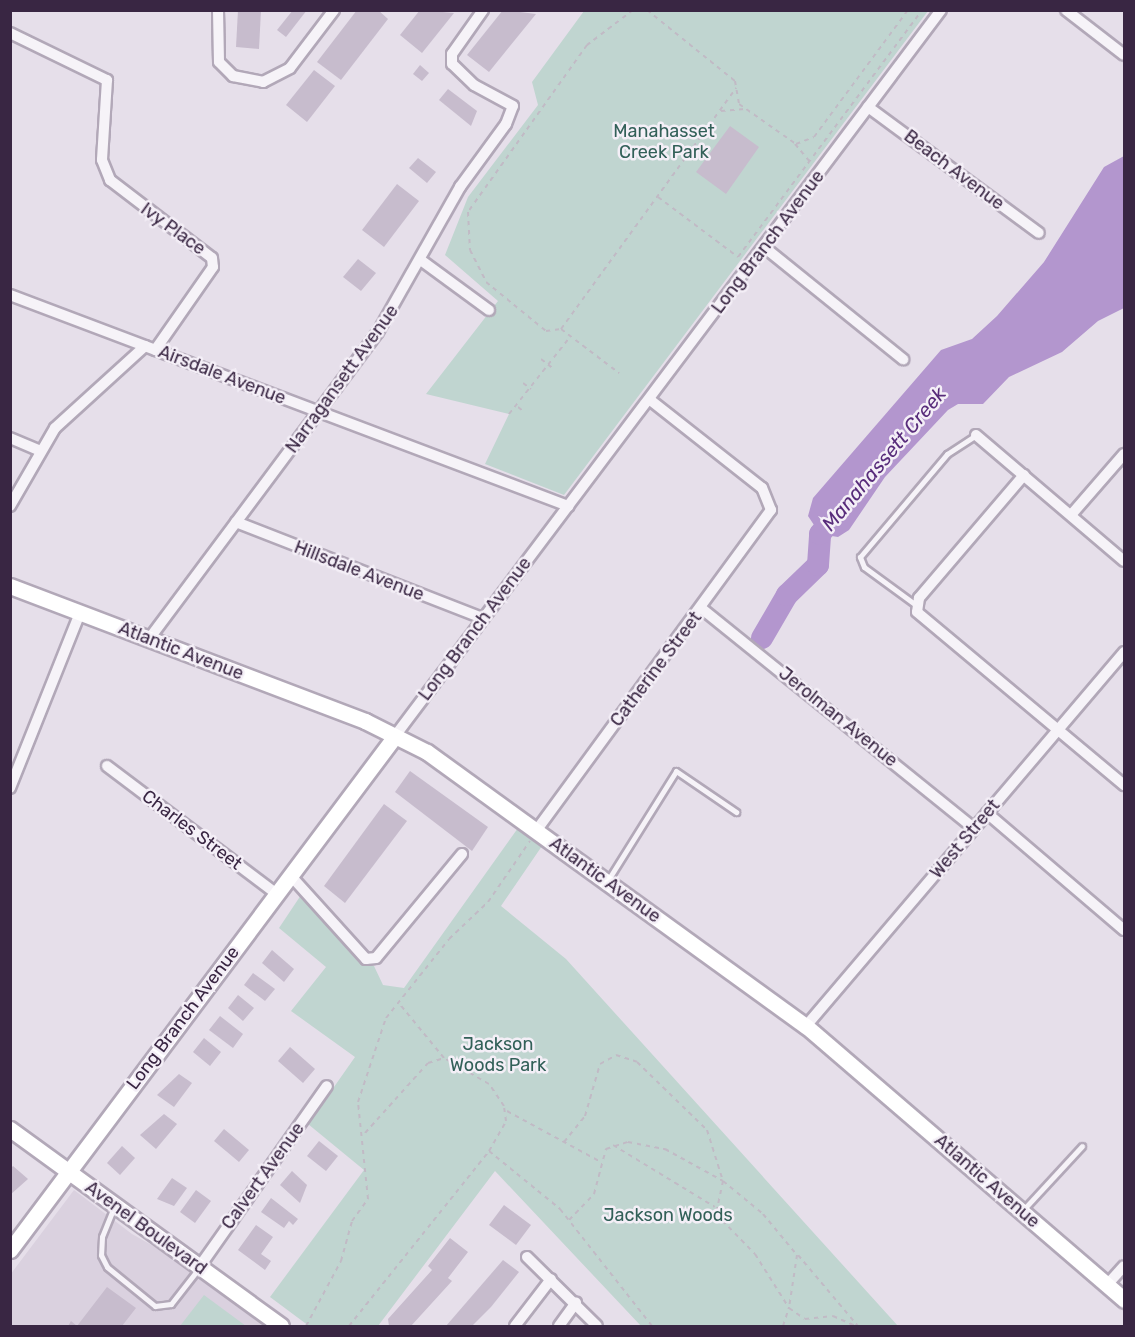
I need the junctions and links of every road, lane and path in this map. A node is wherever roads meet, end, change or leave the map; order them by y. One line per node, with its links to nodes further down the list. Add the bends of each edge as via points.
1 (218, 10): 2 (street, via 219,62 233,76 263,82 290,68)
2 (334, 10)
3 (483, 10): 21 (street, Narragansett Avenue, via 453,54 452,63 474,85 513,106 449,205)
4 (633, 10): 24 (path, via 587,45 468,212 470,250 486,282 546,331)
5 (647, 10): 12 (path, via 735,81)
6 (908, 10): 16 (path, via 814,137)
7 (922, 10): 17 (path)
8 (940, 10): 13 (street, Long Branch Avenue)
9 (1066, 10): 11 (street)
10 (10, 33): 26 (street, Ivy Place, via 107,80 102,160 110,180 207,252 214,264)
11 (1125, 55)
12 (736, 88): 14 (path, via 735,99); 15 (path)
13 (868, 106): 19 (street, Beach Avenue); 20 (street, Long Branch Avenue)
14 (745, 109): 15 (path); 16 (path)
15 (720, 111): 18 (path)
16 (795, 144): 17 (path)
17 (810, 162): 18 (path, via 738,257)
18 (658, 197): 24 (path)
19 (1039, 233)
20 (764, 247): 28 (street); 34 (street, Long Branch Avenue)
21 (422, 261): 23 (street); 37 (street, Narragansett Avenue)
22 (10, 295): 26 (street, Airsdale Avenue)
23 (489, 310)
24 (561, 329): 25 (path)
25 (570, 336): 29 (path); 31 (path)
26 (150, 348): 37 (street, Airsdale Avenue); 41 (street, via 63,418)
27 (541, 359): 29 (path)
28 (903, 359)
29 (549, 365): 30 (path); 33 (path)
30 (554, 369)
31 (619, 373)
32 (523, 383): 33 (path)
33 (531, 389): 35 (path)
34 (650, 400): 45 (street, Long Branch Avenue); 51 (street, Catherine Street, via 762,488 771,506 769,517)
35 (518, 407): 36 (path); 38 (path)
36 (523, 411)
37 (319, 412): 45 (street, Airsdale Avenue); 47 (street, Narragansett Avenue)
38 (509, 414)
39 (976, 435): 43 (street); 50 (lane, via 947,454 860,557 864,567)
40 (10, 438): 41 (street)
41 (40, 451): 44 (street)
42 (1125, 454): 46 (street)
43 (1024, 475): 46 (street); 50 (street)
44 (10, 506)
45 (568, 506): 53 (street, Long Branch Avenue)
46 (1071, 515): 48 (street)
47 (236, 522): 53 (street, Hillsdale Avenue); 54 (street, Narragansett Avenue)
48 (1125, 561)
49 (10, 586): 52 (main road, Atlantic Avenue)
50 (916, 605): 56 (street, via 936,630)
51 (701, 608): 63 (street, Jerolman Avenue); 64 (street, Catherine Street)
52 (80, 613): 54 (main road, Atlantic Avenue); 60 (street)
53 (482, 618): 57 (street, Long Branch Avenue)
54 (149, 639): 57 (main road, Atlantic Avenue)
55 (1125, 652): 56 (street, West Street)
56 (1058, 731): 59 (street); 62 (street, West Street)
57 (395, 736): 64 (main road, Atlantic Avenue, via 428,752); 66 (main road, Long Branch Avenue)
58 (107, 766): 68 (street, Charles Street)
59 (1125, 785)
60 (10, 788)
61 (736, 812): 67 (lane, via 676,771)
62 (987, 813): 63 (street, West Street); 69 (street)
63 (974, 828): 71 (street, West Street)
64 (536, 831): 67 (main road, Atlantic Avenue); 70 (path, via 488,902 449,939)
65 (462, 854): 66 (street, via 376,958 366,959)
66 (291, 876): 68 (main road, Long Branch Avenue)
67 (607, 882): 71 (main road, Atlantic Avenue)
68 (277, 894): 82 (main road, Long Branch Avenue)
69 (1125, 930)
70 (398, 1002): 72 (path); 76 (path, via 386,1018 358,1102)
71 (806, 1026): 86 (main road, Atlantic Avenue)
72 (443, 1058): 74 (path, via 489,1084); 76 (path, via 428,1063)
73 (327, 1086): 91 (street, Calvert Avenue)
74 (506, 1111): 77 (path); 80 (path)
75 (10, 1129): 82 (main road, Avenel Boulevard)
76 (365, 1132): 99 (path, via 368,1199 352,1221 341,1261)
77 (564, 1142): 81 (path); 83 (path, via 585,1116 600,1064 616,1055 626,1058 707,1130)
78 (613, 1145): 81 (path); 83 (path, via 654,1145); 85 (path)
79 (1082, 1146): 86 (lane, via 1047,1178)
80 (489, 1151): 87 (path); 100 (path)
81 (599, 1161): 87 (path, via 594,1194)
82 (68, 1172): 84 (main road, Avenel Boulevard); 88 (main road, Long Branch Avenue)
83 (723, 1181): 85 (path); 89 (path, via 764,1214)
84 (115, 1206): 91 (main road, Avenel Boulevard); 91 (lane, via 102,1237 102,1255 107,1267 155,1306 171,1304)
85 (715, 1207): 97 (path, via 728,1231 755,1254)
86 (1022, 1211): 94 (main road, Atlantic Avenue)
87 (569, 1220): 104 (path)
88 (10, 1250)
89 (797, 1255): 97 (path); 106 (path)
90 (527, 1257): 93 (street)
91 (200, 1266): 98 (main road, Avenel Boulevard)
92 (1125, 1266): 94 (street)
93 (551, 1279): 96 (street); 101 (street)
94 (1107, 1285): 95 (main road, Atlantic Avenue)
95 (1125, 1300)
96 (576, 1304): 102 (street); 103 (street)
97 (789, 1308): 105 (path); 106 (path, via 805,1319 833,1316)
98 (281, 1326)
99 (306, 1326)
100 (349, 1326)
101 (515, 1326)
102 (559, 1326)
103 (597, 1326)
104 (652, 1326)
105 (783, 1326)
106 (856, 1326)

